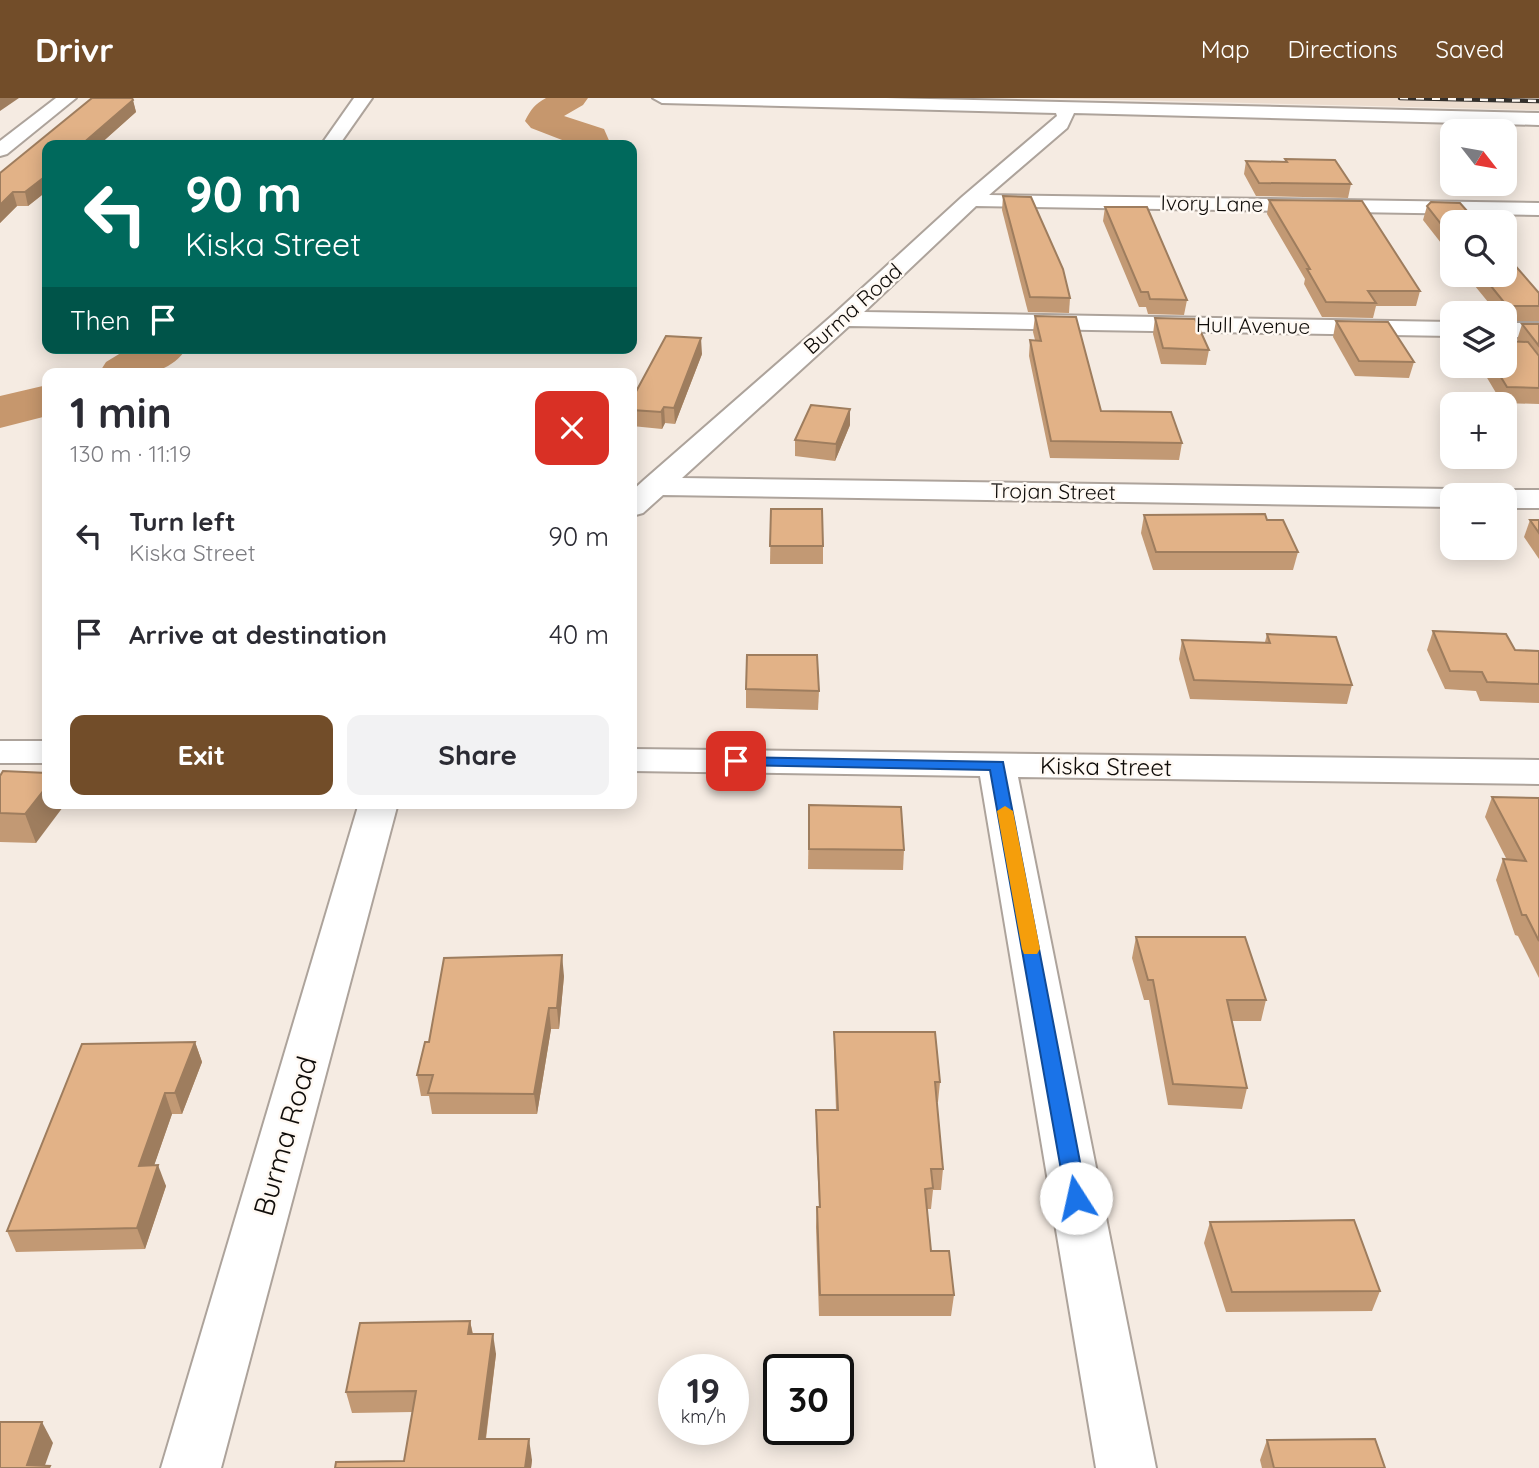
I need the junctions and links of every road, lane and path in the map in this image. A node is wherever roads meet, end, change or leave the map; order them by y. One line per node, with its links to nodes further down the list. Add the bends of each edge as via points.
1 (67, 98): 7 (street)
2 (363, 98): 6 (street)
3 (662, 98): 4 (street)
4 (1064, 107): 5 (street); 8 (street, Burma Road, via 1066,116 1060,124)
5 (1538, 120)
6 (334, 140)
7 (0, 150)
8 (969, 201): 9 (street, Ivory Lane); 10 (street, Burma Road)
9 (1539, 209)
10 (843, 319): 11 (street, Hull Avenue); 14 (street, Burma Road)
11 (1440, 329)
12 (1517, 330): 13 (street)
13 (1539, 330)
14 (654, 486): 15 (street, Trojan Street); 18 (street, Burma Road)
15 (1440, 498)
16 (1517, 499): 17 (street)
17 (1539, 499)
18 (637, 502)
19 (0, 752): 20 (street)
20 (42, 752)
21 (637, 760): 22 (street, Kiska Street)
22 (997, 766): 23 (street, Kiska Street); 26 (street)
23 (1539, 772)
24 (377, 809): 25 (street, Burma Road)
25 (191, 1468)
26 (1126, 1468)

